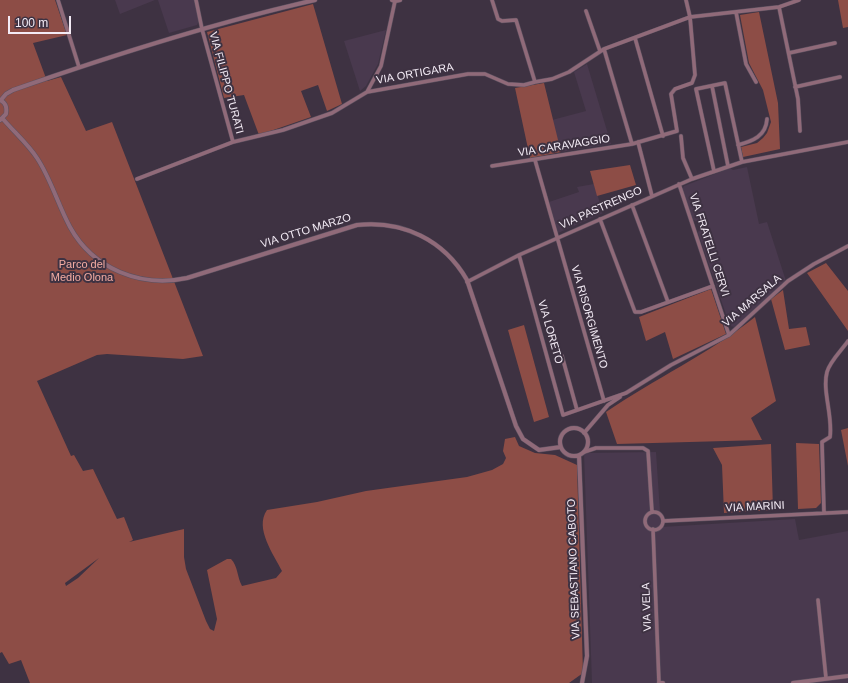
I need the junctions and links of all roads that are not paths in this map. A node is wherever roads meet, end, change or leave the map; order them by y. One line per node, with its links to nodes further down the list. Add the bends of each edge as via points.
1 (58, 0): 18 (street)
2 (196, 0): 13 (street, VIA FILIPPO TURATI)
3 (316, 0): 13 (street)
4 (400, 0): 8 (street)
5 (492, 0): 20 (street, via 498,19 516,20)
6 (686, 0): 12 (street)
7 (800, 0): 9 (street, VIA ORTIGARA)
8 (394, 1): 24 (street, via 381,66)
9 (779, 6): 11 (street, VIA ORTIGARA); 17 (street)
10 (586, 11): 16 (street)
11 (736, 12): 12 (street, VIA ORTIGARA); 21 (street, via 746,64)
12 (690, 18): 14 (street, VIA ORTIGARA); 29 (street, via 695,79 692,83 672,91 678,128 675,132)
13 (202, 29): 18 (street); 31 (street, VIA FILIPPO TURATI)
14 (635, 38): 16 (street, VIA ORTIGARA); 29 (street)
15 (835, 43): 17 (street)
16 (602, 50): 20 (street, VIA ORTIGARA, via 569,72); 34 (street)
17 (789, 53): 23 (street)
18 (79, 67): 25 (street, via 6,94)
19 (840, 77): 23 (street)
20 (535, 82): 24 (street, VIA ORTIGARA, via 524,85 508,84 486,74 468,74)
21 (756, 82)
22 (712, 86): 35 (street, via 725,83); 39 (street); 40 (street, via 696,89)
23 (795, 87): 28 (street)
24 (367, 92): 31 (street, VIA ORTIGARA, via 332,112 283,130)
25 (0, 100): 26 (street, via 5,103 7,109)
26 (2, 119): 50 (street, VIA OTTO MARZO, via 37,158 79,241 101,262 128,276 150,280 180,280 345,228 374,224 402,228 428,239 453,260)
27 (767, 119): 35 (street, via 760,136 754,141)
28 (800, 131)
29 (663, 136): 32 (street, VIA CARAVAGGIO)
30 (681, 136): 42 (street, via 683,158)
31 (233, 142): 41 (street, VIA ORTIGARA)
32 (638, 142): 34 (street, VIA CARAVAGGIO); 44 (street)
33 (848, 142): 37 (street, VIA PASTRENGO)
34 (632, 144): 36 (street, VIA CARAVAGGIO)
35 (738, 145): 37 (street)
36 (534, 160): 38 (street, VIA CARAVAGGIO); 47 (street, VIA RISORGIMENTO)
37 (742, 162): 39 (street, VIA PASTRENGO)
38 (492, 166)
39 (728, 166): 40 (street, VIA PASTRENGO)
40 (714, 171): 42 (street, VIA PASTRENGO)
41 (137, 179)
42 (692, 179): 43 (street, VIA PASTRENGO)
43 (679, 184): 44 (street, VIA PASTRENGO); 51 (street, VIA FRATELLI CERVI)
44 (652, 196): 45 (street, VIA PASTRENGO)
45 (632, 205): 46 (street, VIA PASTRENGO); 52 (street)
46 (600, 219): 47 (street, VIA PASTRENGO); 52 (street, via 634,310 637,313)
47 (557, 237): 49 (street, VIA PASTRENGO); 57 (street, VIA RISORGIMENTO)
48 (848, 246): 53 (street, VIA MARSALA, via 788,281)
49 (519, 255): 50 (street, VIA PASTRENGO); 59 (street, VIA LORETO)
50 (467, 282): 61 (street, VIA OTTO MARZO, via 518,431 528,444 539,450)
51 (713, 286): 52 (street); 53 (street, VIA FRATELLI CERVI)
52 (668, 302)
53 (729, 335): 56 (street, VIA MARSALA, via 671,364)
54 (848, 341): 66 (street, via 830,366 827,376 831,428 830,437 822,442)
55 (562, 356): 58 (street)
56 (626, 393): 57 (street, VIA MARSALA); 60 (street, VIA MARSALA, via 608,405)
57 (604, 401): 58 (street, VIA MARSALA)
58 (577, 410): 59 (street, VIA MARSALA)
59 (563, 415)
60 (584, 433): 61 (street, via 575,429 566,431 561,438); 62 (street, via 588,444)
61 (561, 448): 63 (street, via 567,454)
62 (584, 452): 63 (street); 64 (street, VIA VELA, via 596,448 643,448 648,451)
63 (579, 455): 72 (street, VIA SEBASTIANO CABOTO, via 587,656)
64 (652, 512): 67 (street, via 659,514); 68 (street, VIA VELA, via 645,521 648,527)
65 (848, 512): 66 (street, VIA MARINI)
66 (824, 513): 67 (street, VIA MARINI)
67 (663, 521): 68 (street, via 661,526)
68 (653, 529): 73 (street, VIA VELA)
69 (818, 600): 71 (street)
70 (848, 676): 71 (street)
71 (826, 678): 75 (street)
72 (582, 683)
73 (659, 683): 74 (street)
74 (663, 683)
75 (793, 683)

